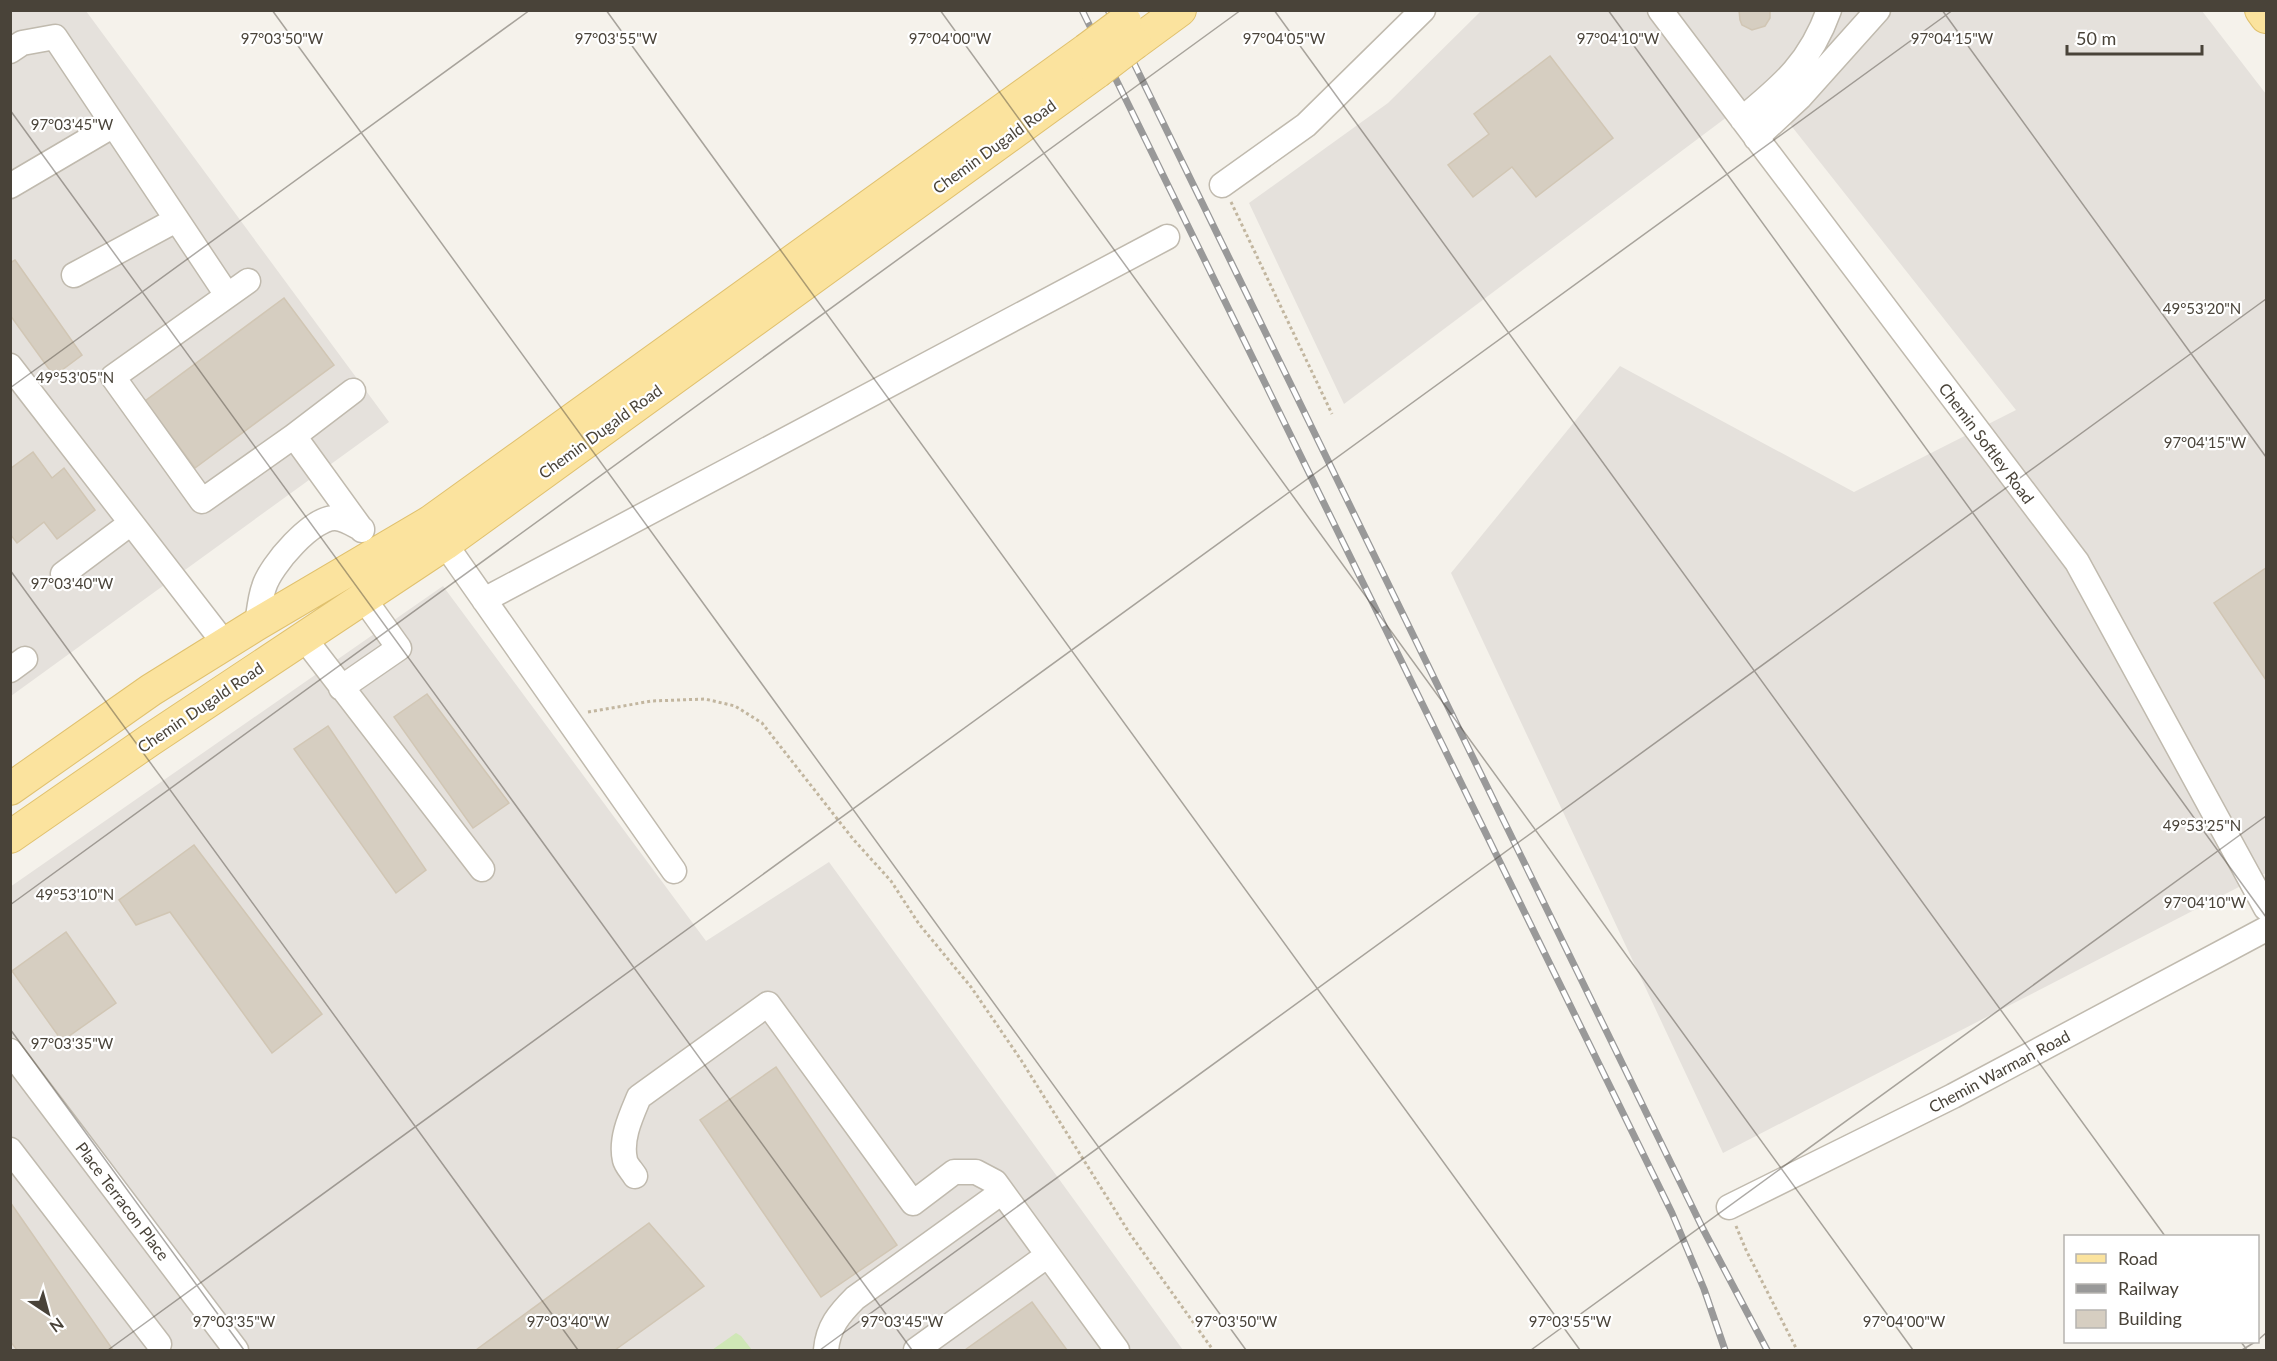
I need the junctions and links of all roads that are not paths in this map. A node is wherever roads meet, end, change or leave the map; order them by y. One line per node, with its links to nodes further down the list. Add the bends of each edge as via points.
1 (1180, 10): 8 (main road, Chemin Dugald Road)
2 (1423, 10): 13 (street, via 1306,124)
3 (1660, 10): 12 (street, Chemin Softley Road)
4 (1829, 10): 12 (street, via 1808,56)
5 (1878, 10): 12 (street, via 1800,97)
6 (2261, 10): 7 (main road)
7 (2266, 17)
8 (1134, 25): 10 (main road, Chemin Dugald Road, bridge)
9 (10, 51): 11 (street, via 22,43 55,38)
10 (1091, 61): 24 (main road, Chemin Dugald Road, via 430,522); 25 (main road, Chemin Dugald Road)
11 (112, 126): 14 (street); 15 (street)
12 (1749, 129): 38 (street, Chemin Softley Road, via 2077,562)
13 (1222, 184)
14 (10, 186)
15 (176, 220): 17 (street); 19 (street)
16 (1167, 237): 29 (street)
17 (74, 275)
18 (248, 281): 19 (street)
19 (227, 295): 22 (street, via 113,376 202,501)
20 (10, 366): 23 (street)
21 (353, 391): 22 (street)
22 (294, 436): 24 (street)
23 (131, 523): 26 (street); 32 (street)
24 (371, 541): 27 (street); 30 (main road, Chemin Dugald Road); 30 (street, via 349,521 335,518 315,524 278,563 264,585)
25 (445, 544): 27 (main road, Chemin Dugald Road); 29 (street)
26 (63, 574)
27 (396, 578): 28 (main road, Chemin Dugald Road)
28 (364, 599): 31 (main road, Chemin Dugald Road); 33 (street, via 399,648)
29 (484, 600): 37 (street)
30 (257, 624): 32 (main road, Chemin Dugald Road)
31 (304, 638): 33 (street); 35 (main road, Chemin Dugald Road)
32 (225, 644): 34 (main road, Chemin Dugald Road, via 151,690)
33 (341, 688): 36 (street)
34 (10, 789)
35 (10, 837)
36 (482, 869)
37 (674, 871)
38 (2266, 908)
39 (2266, 929): 44 (street, Chemin Warman Road, via 1953,1096)
40 (10, 1051): 47 (street, Place Terracon Place)
41 (10, 1150): 46 (street)
42 (635, 1176): 43 (street, via 625,1162 624,1146 629,1119 639,1097 768,1004 913,1203 954,1172 976,1172 995,1182)
43 (1002, 1192): 45 (street); 48 (street, via 855,1298 838,1314 827,1336)
44 (1729, 1207)
45 (1048, 1255): 49 (street); 50 (street)
46 (159, 1344)
47 (236, 1350)
48 (826, 1350)
49 (916, 1350)
50 (1117, 1350)

